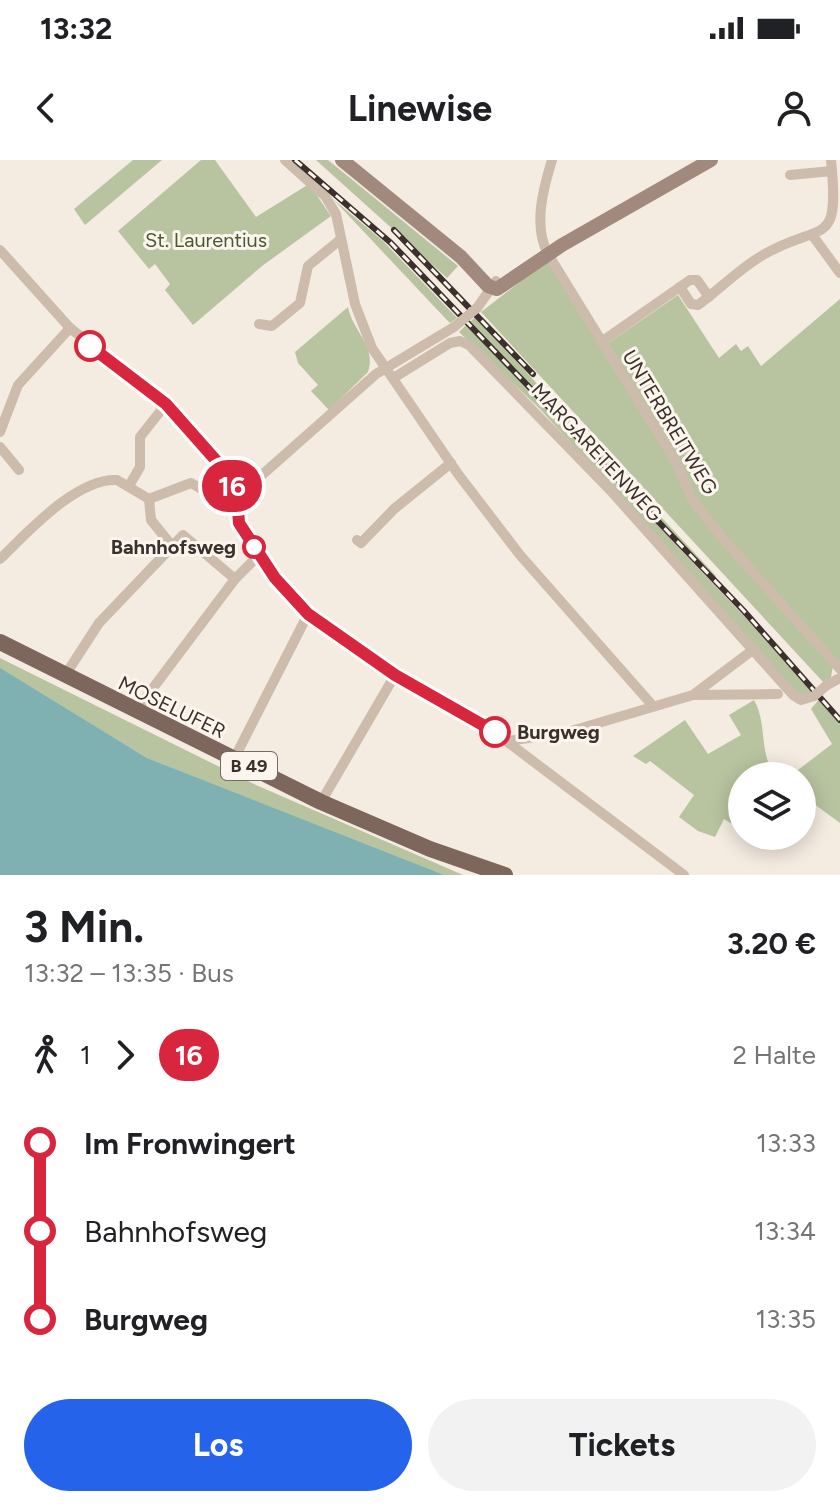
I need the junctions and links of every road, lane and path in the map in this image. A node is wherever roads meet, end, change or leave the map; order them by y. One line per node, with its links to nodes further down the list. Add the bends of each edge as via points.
1 (285, 160): 8 (street, via 325,196 336,214)
2 (342, 160): 12 (street)
3 (552, 160): 10 (street, via 541,209)
4 (711, 160): 10 (street)
5 (832, 166): 6 (street); 7 (street, via 832,215)
6 (790, 175)
7 (813, 236): 11 (street); 14 (street, via 763,255)
8 (341, 239): 15 (street, via 308,266 300,303 272,326); 18 (street, via 366,336)
9 (0, 250): 16 (street)
10 (548, 254): 12 (street); 17 (street, UNTERBREITWEG)
11 (840, 273)
12 (500, 283): 18 (street, bridge, via 454,327)
13 (680, 287): 14 (street, via 697,280); 14 (street, via 693,305); 17 (street)
14 (709, 297)
15 (259, 324)
16 (70, 328): 20 (street); 21 (street, via 18,385)
17 (601, 342): 36 (street, UNTERBREITWEG, via 676,462 692,499)
18 (387, 368): 19 (street); 26 (street)
19 (395, 377): 23 (street); 35 (street, MARGARETENWEG, via 450,343 469,345 590,468)
20 (166, 404): 25 (street, via 140,437 140,467); 26 (street, via 228,474)
21 (0, 432)
22 (0, 447): 24 (street)
23 (451, 463): 28 (street, via 361,543); 42 (street, via 520,555)
24 (19, 470)
25 (129, 486): 27 (street); 31 (street, via 112,480 93,485 45,516)
26 (237, 497): 27 (street, via 215,497 191,483); 30 (street, via 238,520)
27 (149, 499): 29 (street, via 151,520)
28 (357, 540)
29 (172, 546): 32 (street, via 183,535); 38 (street, via 99,623)
30 (259, 555): 32 (street); 33 (street)
31 (0, 559)
32 (235, 579): 43 (street)
33 (308, 614): 37 (street); 45 (street)
34 (0, 642): 38 (main road, MOSELUFER / B 49)
35 (754, 649): 39 (street, bridge, via 795,697 806,700); 41 (street)
36 (840, 669)
37 (395, 675): 44 (street); 46 (street)
38 (64, 677): 43 (main road, MOSELUFER / B 49)
39 (840, 678)
40 (778, 694): 41 (street)
41 (693, 695): 42 (street)
42 (653, 706): 44 (street, via 542,738)
43 (135, 712): 45 (main road, MOSELUFER / B 49)
44 (508, 741): 48 (street)
45 (234, 759): 46 (main road, MOSELUFER / B 49)
46 (321, 802): 47 (main road, MOSELUFER / B 49)
47 (505, 875)
48 (684, 875)

